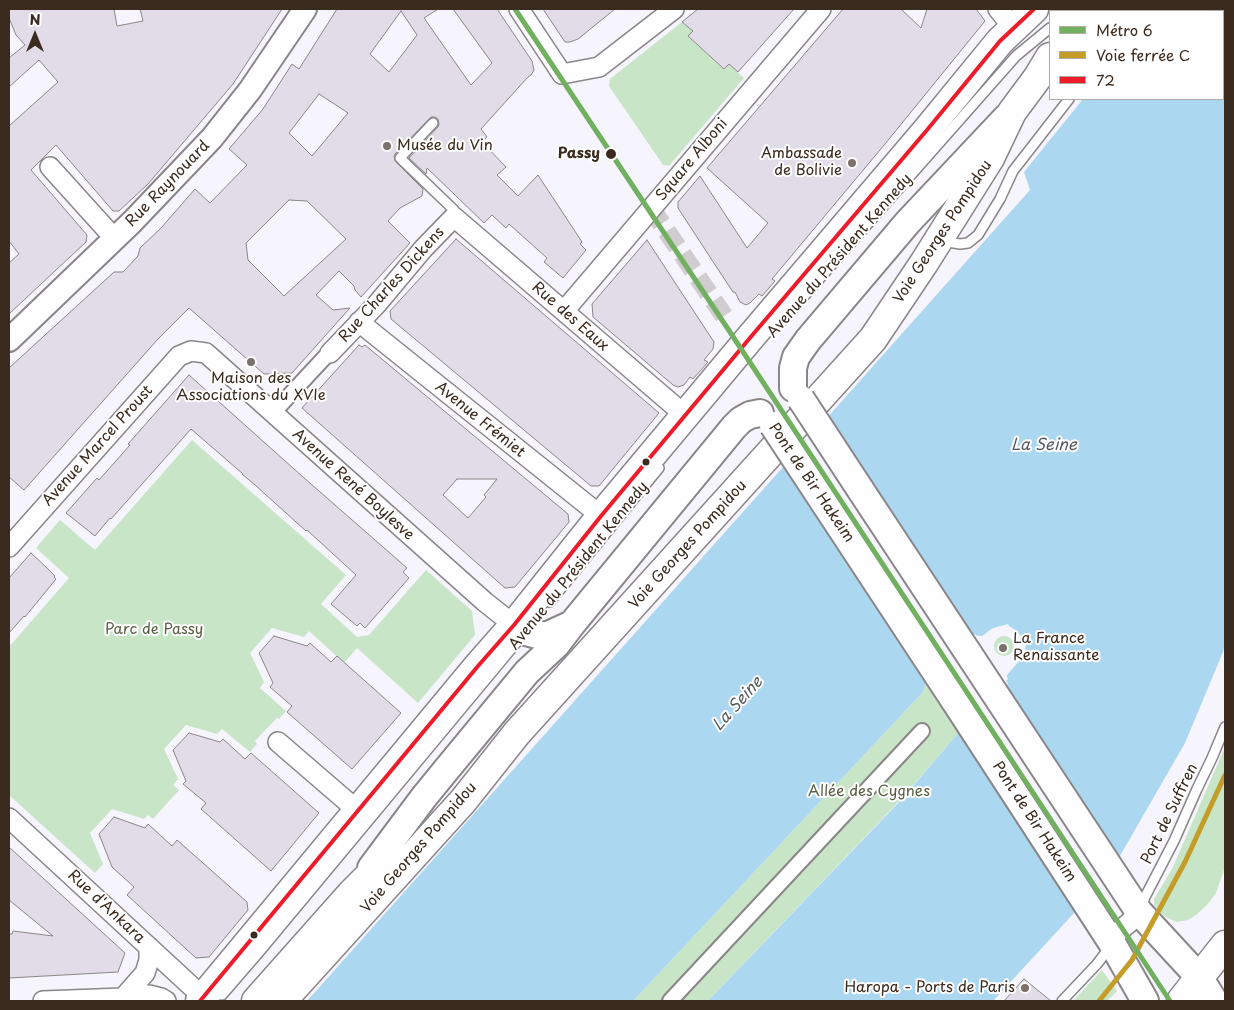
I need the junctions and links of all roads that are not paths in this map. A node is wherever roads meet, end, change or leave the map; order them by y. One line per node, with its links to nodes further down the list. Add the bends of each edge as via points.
1 (305, 9): 15 (street, Rue Raynouard, via 250,90 212,138)
2 (519, 9): 3 (street, via 562,74 599,67)
3 (674, 9)
4 (821, 9): 16 (street, Square Alboni)
5 (1034, 9): 6 (main road, Avenue du Président Kennedy)
6 (1006, 19): 26 (main road, Avenue du Président Kennedy, via 1000,41)
7 (1049, 29): 18 (lane, Avenue du Président Kennedy, via 1016,56)
8 (1049, 59): 10 (main road, Voie Georges Pompidou)
9 (1068, 100): 14 (lane, via 1013,171 978,235 968,243 960,244)
10 (1012, 112): 14 (main road, Voie Georges Pompidou, via 990,158); 24 (main road, via 908,222 808,340 796,357 793,368)
11 (432, 123): 13 (lane, via 400,158 454,210)
12 (50, 167): 15 (street)
13 (454, 217): 16 (street, Rue des Eaux); 17 (street, Rue Charles Dickens)
14 (939, 238): 36 (main road, Voie Georges Pompidou, via 873,339)
15 (115, 239): 19 (street, Rue Raynouard)
16 (564, 311): 26 (street, Rue des Eaux)
17 (360, 322): 21 (street, Rue Charles Dickens); 29 (street, Avenue Frémiet)
18 (780, 324)
19 (9, 340)
20 (191, 351): 25 (street, Avenue René Boylesve, via 206,353); 30 (street, Avenue Marcel Proust, via 179,356)
21 (327, 355): 25 (street)
22 (752, 356): 23 (lane)
23 (739, 369)
24 (797, 394): 27 (main road, Pont de Bir Hakeim, via 785,391 761,409); 41 (main road, bridge)
25 (273, 413): 33 (street, Avenue René Boylesve, via 485,602)
26 (686, 416): 29 (main road, Avenue du Président Kennedy)
27 (766, 419): 32 (main road, via 750,415 734,427); 42 (main road, Pont de Bir Hakeim, bridge)
28 (662, 464): 31 (lane, Avenue du Président Kennedy)
29 (601, 516): 33 (main road, Avenue du Président Kennedy)
30 (9, 547)
31 (546, 607)
32 (572, 624): 33 (main road, via 548,635 537,635); 40 (main road, via 556,646 527,672 446,770)
33 (523, 627): 38 (main road, Avenue du Président Kennedy, via 478,666); 47 (lane, Avenue du Président Kennedy, via 260,951)
34 (1225, 727): 41 (lane, Port de Suffren, via 1174,841 1145,896)
35 (922, 731): 52 (street)
36 (517, 733): 40 (main road); 51 (main road, Voie Georges Pompidou, via 463,801)
37 (278, 742): 38 (street)
38 (358, 811): 47 (main road, Avenue du Président Kennedy)
39 (9, 818): 44 (street, Rue d'Ankara)
40 (351, 894): 50 (main road)
41 (1135, 906): 42 (street, via 1130,922 1118,932); 45 (main road)
42 (1112, 943): 53 (lane); 54 (main road, Pont de Bir Hakeim)
43 (1225, 945): 45 (main road)
44 (149, 947): 46 (street, via 145,973); 47 (street, Rue d'Ankara)
45 (1199, 977): 55 (main road); 56 (main road)
46 (124, 1000): 48 (street); 49 (street, via 149,995)
47 (207, 1000)
48 (43, 1001)
49 (166, 1001)
50 (256, 1001)
51 (282, 1001)
52 (670, 1001)
53 (1062, 1001)
54 (1145, 1001)
55 (1181, 1001)
56 (1214, 1001)

